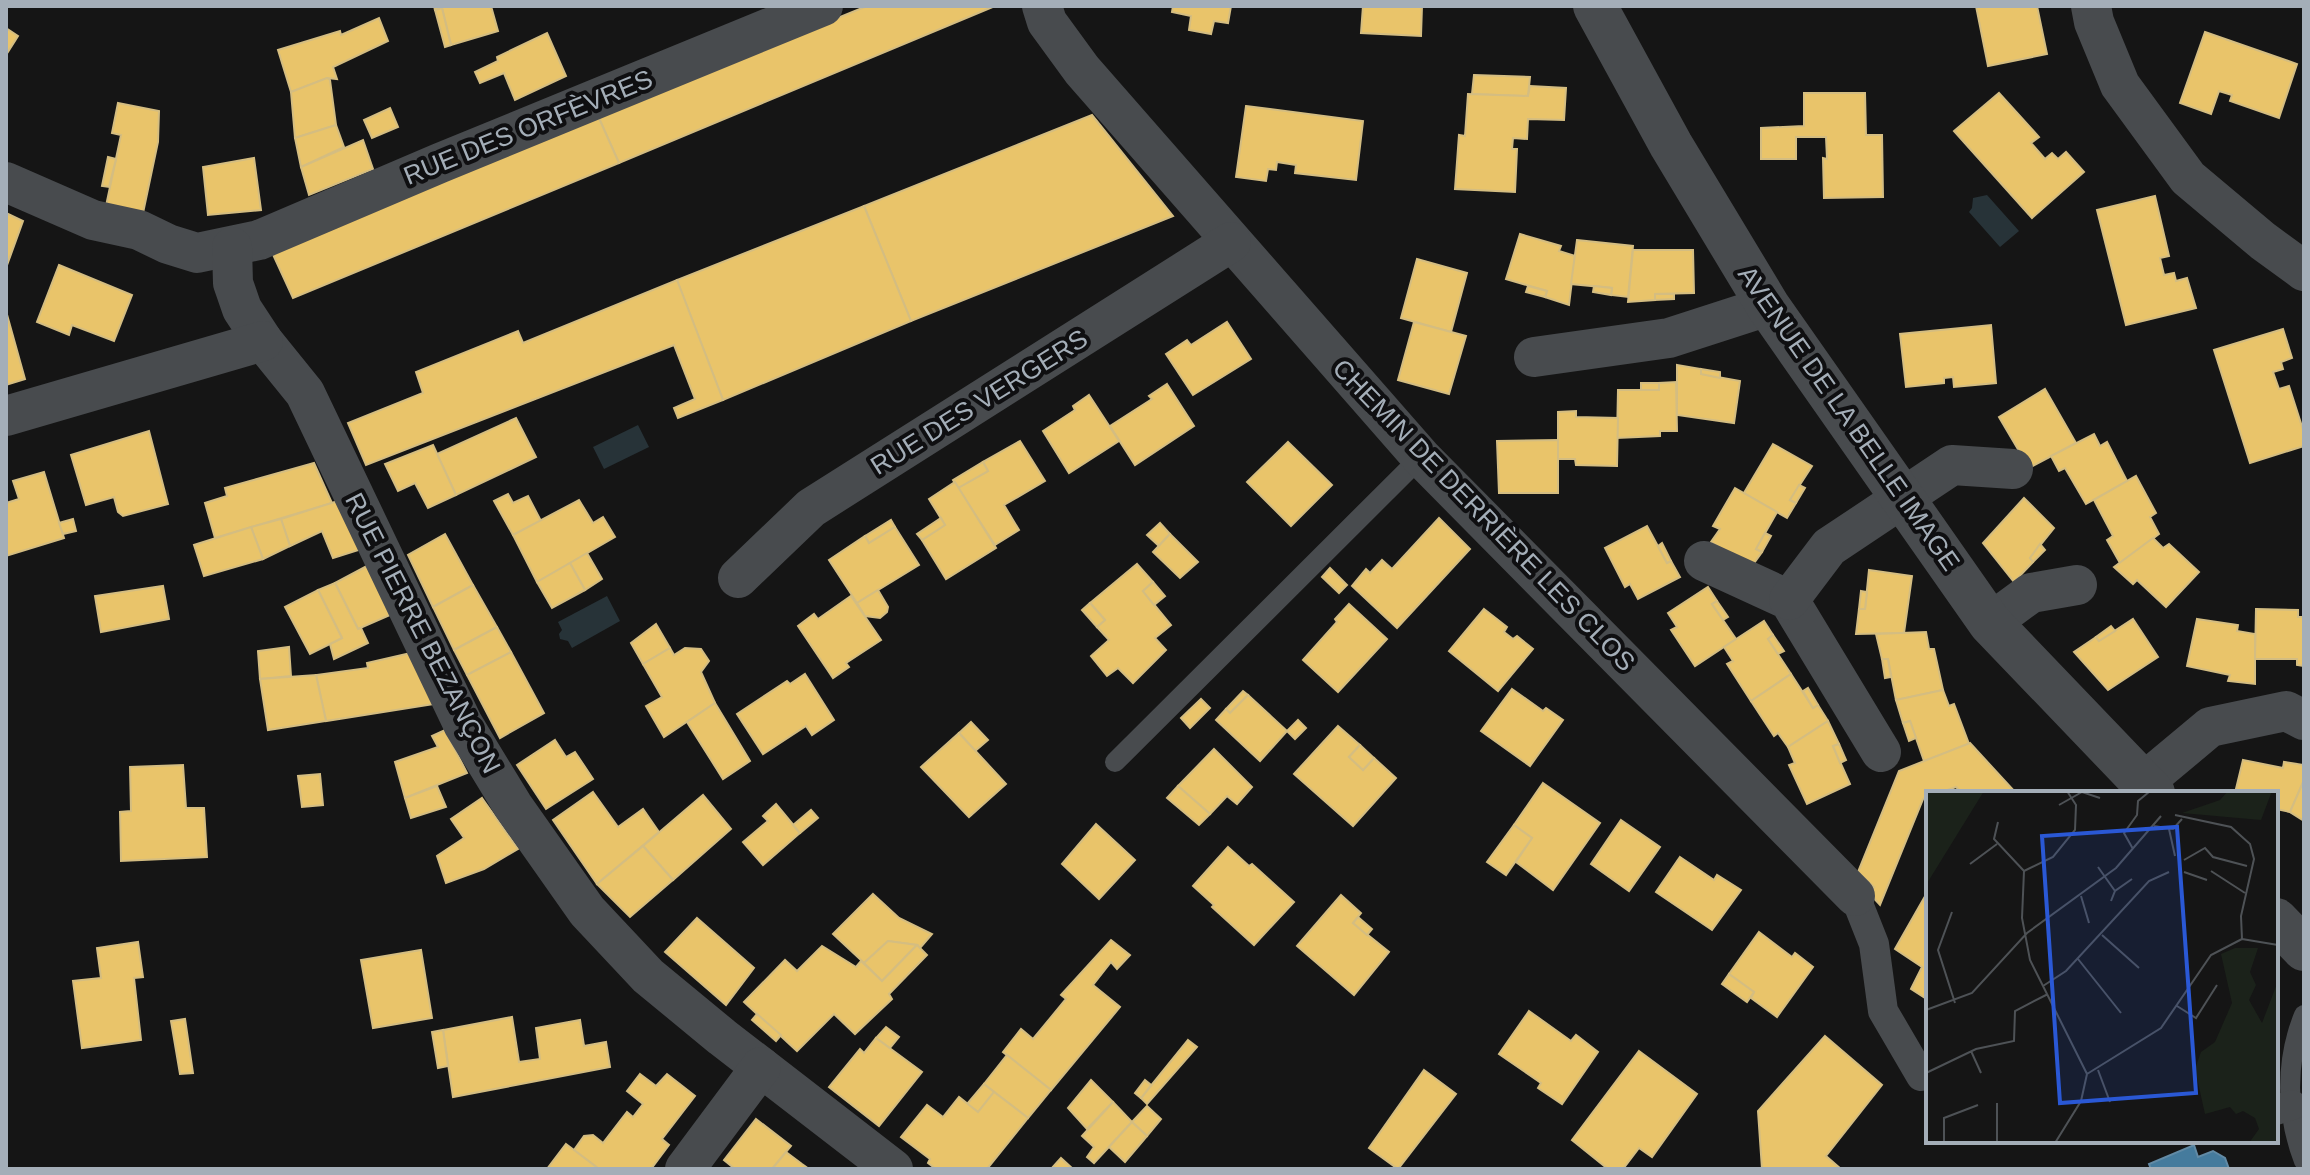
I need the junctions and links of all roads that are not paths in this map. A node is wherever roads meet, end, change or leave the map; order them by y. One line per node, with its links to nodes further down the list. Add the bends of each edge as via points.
1 (823, 6): 7 (street, RUE DES ORFÈVRES)
2 (1042, 6): 6 (street, CHEMIN DE DERRIÈRE LES CLOS, via 1047,22 1082,70)
3 (1595, 6): 9 (street, AVENUE DE LA BELLE IMAGE)
4 (2091, 6): 8 (street, via 2120,85 2188,178)
5 (6, 182): 7 (street, via 93,220 139,230 182,249 197,253)
6 (1231, 242): 13 (street, CHEMIN DE DERRIÈRE LES CLOS); 17 (street, RUE DES VERGERS, via 811,508)
7 (232, 247): 10 (street, RUE PIERRE BEZANÇON, via 233,283)
8 (2304, 271)
9 (1768, 306): 11 (street, via 1669,338); 15 (street, AVENUE DE LA BELLE IMAGE)
10 (263, 341): 12 (street); 29 (street, RUE PIERRE BEZANÇON, via 305,393 463,724 513,806 587,911 648,976)
11 (1534, 357)
12 (6, 416)
13 (1421, 457): 23 (lane); 25 (street, CHEMIN DE DERRIÈRE LES CLOS)
14 (2013, 469): 15 (street, via 1952,465)
15 (1904, 499): 19 (street, via 1829,547); 20 (street, AVENUE DE LA BELLE IMAGE)
16 (1704, 561): 19 (street)
17 (738, 578)
18 (2077, 585): 20 (street, via 2031,593)
19 (1789, 600): 22 (street)
20 (1990, 623): 24 (street, AVENUE DE LA BELLE IMAGE)
21 (2304, 720): 24 (street, via 2286,711 2210,727)
22 (1881, 752)
23 (1115, 762)
24 (2148, 788)
25 (1855, 896): 30 (street, via 1874,944 1883,1011)
26 (2278, 922): 27 (street)
27 (2304, 949)
28 (2304, 1015): 31 (lane)
29 (761, 1067): 33 (street); 34 (street, RUE PIERRE BEZANÇON)
30 (1921, 1076)
31 (2284, 1107): 32 (lane)
32 (2304, 1161)
33 (685, 1169)
34 (893, 1169)

